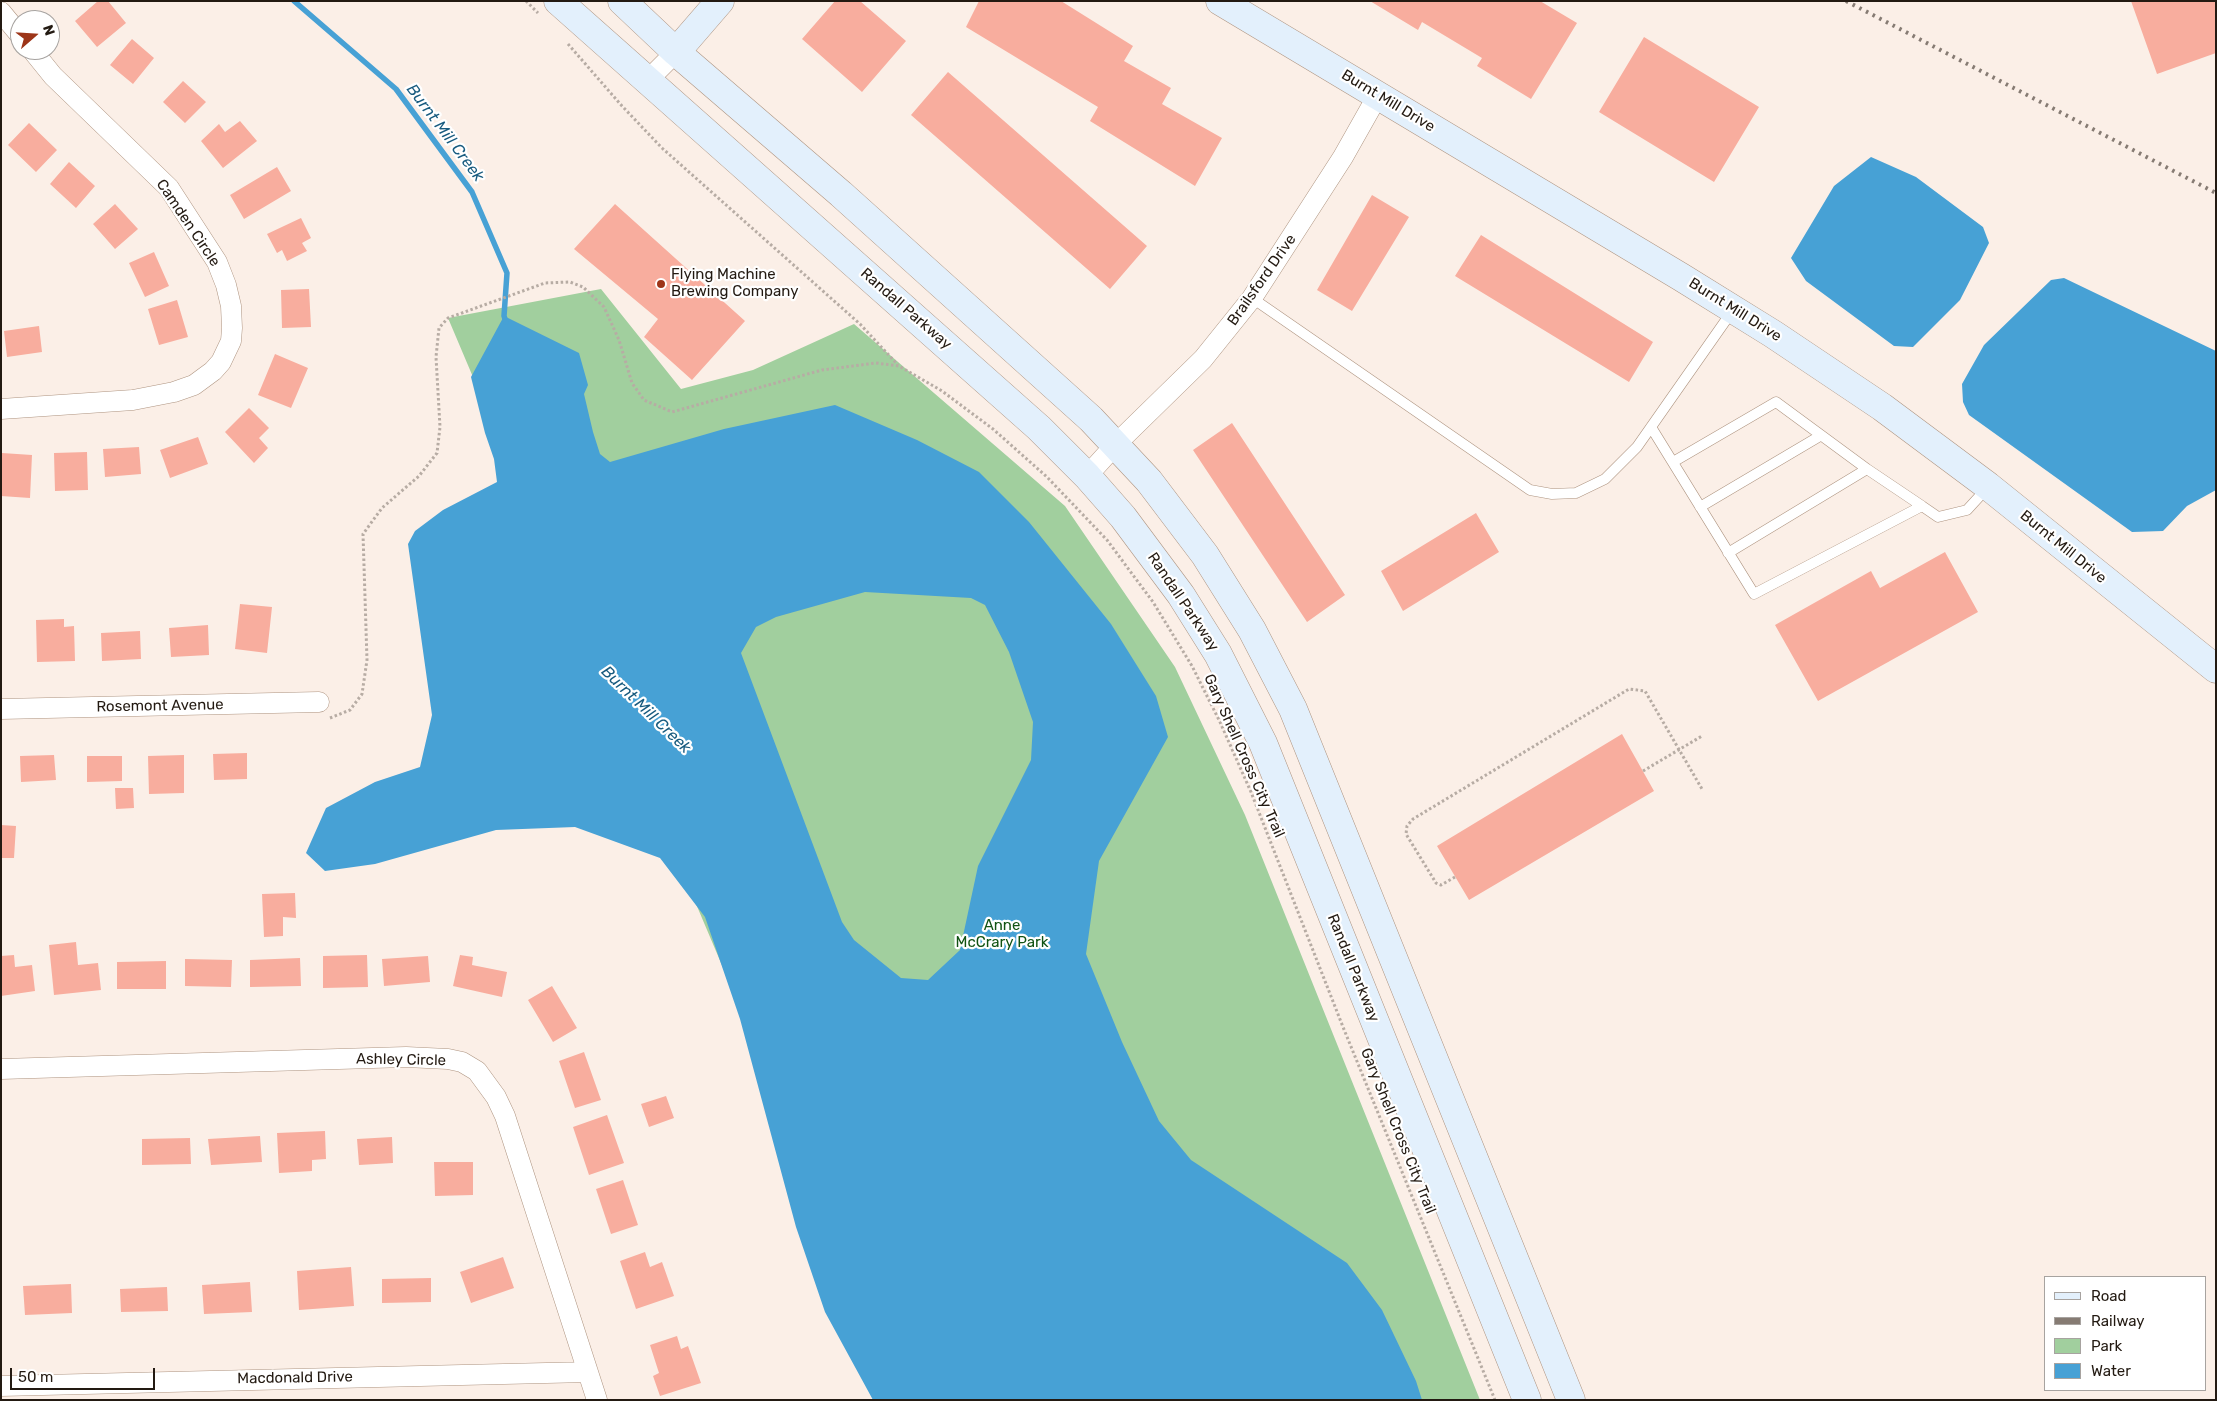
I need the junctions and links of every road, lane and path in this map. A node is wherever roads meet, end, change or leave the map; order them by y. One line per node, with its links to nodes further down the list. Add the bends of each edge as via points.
1 (526, 1): 5 (path)
2 (622, 1): 9 (main road)
3 (720, 1): 9 (main road)
4 (1220, 1): 12 (main road, Burnt Mill Drive)
5 (549, 8): 11 (main road, Randall Parkway)
6 (1, 12): 7 (street)
7 (10, 23)
8 (566, 41): 15 (path, via 662,148 860,324)
9 (676, 52): 11 (street); 19 (main road, via 970,308)
10 (40, 60): 16 (street, Camden Circle, via 169,188 217,262 226,284 231,306 231,341 213,371 174,392 133,400)
11 (648, 81): 22 (main road, Randall Parkway, via 981,375)
12 (1378, 94): 13 (street, Brailsford Drive, via 1343,157); 14 (main road, Burnt Mill Drive)
13 (1252, 298): 17 (lane, via 1530,490 1552,494 1576,493 1605,479 1637,447); 19 (street, Brailsford Drive, via 1203,358)
14 (1734, 310): 17 (lane); 23 (main road, Burnt Mill Drive, via 1882,406)
15 (898, 366): 29 (path, Gary Shell Cross City Trail, via 876,363 822,370 672,412 644,400 632,383 619,340 604,307 583,287 570,282 546,283 448,318 439,328 436,357 440,427 437,453 419,476 382,508 363,534 368,660 362,694 350,710 334,718); 39 (path, Gary Shell Cross City Trail, via 942,391 1047,477 1107,540 1153,602 1192,666 1251,792)
16 (1, 409)
17 (1651, 426): 20 (lane)
18 (1820, 436): 20 (lane, via 1776,402); 21 (lane); 25 (lane)
19 (1116, 444): 22 (street, Brailsford Drive); 41 (main road, via 1149,481 1205,555 1252,630 1293,709)
20 (1673, 462): 25 (lane)
21 (1867, 469): 24 (lane); 26 (lane)
22 (1087, 476): 40 (main road, Randall Parkway, via 1135,532 1181,595 1218,654 1248,711)
23 (1988, 486): 24 (lane, via 1967,510 1938,517); 27 (main road, Burnt Mill Drive)
24 (1922, 506): 26 (lane, via 1754,594)
25 (1700, 507): 26 (lane)
26 (1728, 553)
27 (2216, 669)
28 (1, 710): 29 (street, Rosemont Avenue)
29 (323, 710)
30 (1702, 736): 31 (path)
31 (1679, 749): 32 (path); 33 (path); 34 (path, via 1644,691 1629,689 1413,819 1406,834 1436,883 1442,885)
32 (1643, 771)
33 (1702, 789)
34 (1456, 878)
35 (1, 1069): 36 (street, Ashley Circle, via 406,1057 462,1062 478,1071 505,1116)
36 (588, 1372): 37 (street, Macdonald Drive); 38 (street, Ashley Circle)
37 (1, 1386)
38 (597, 1400)
39 (1495, 1400)
40 (1527, 1400)
41 (1571, 1400)

